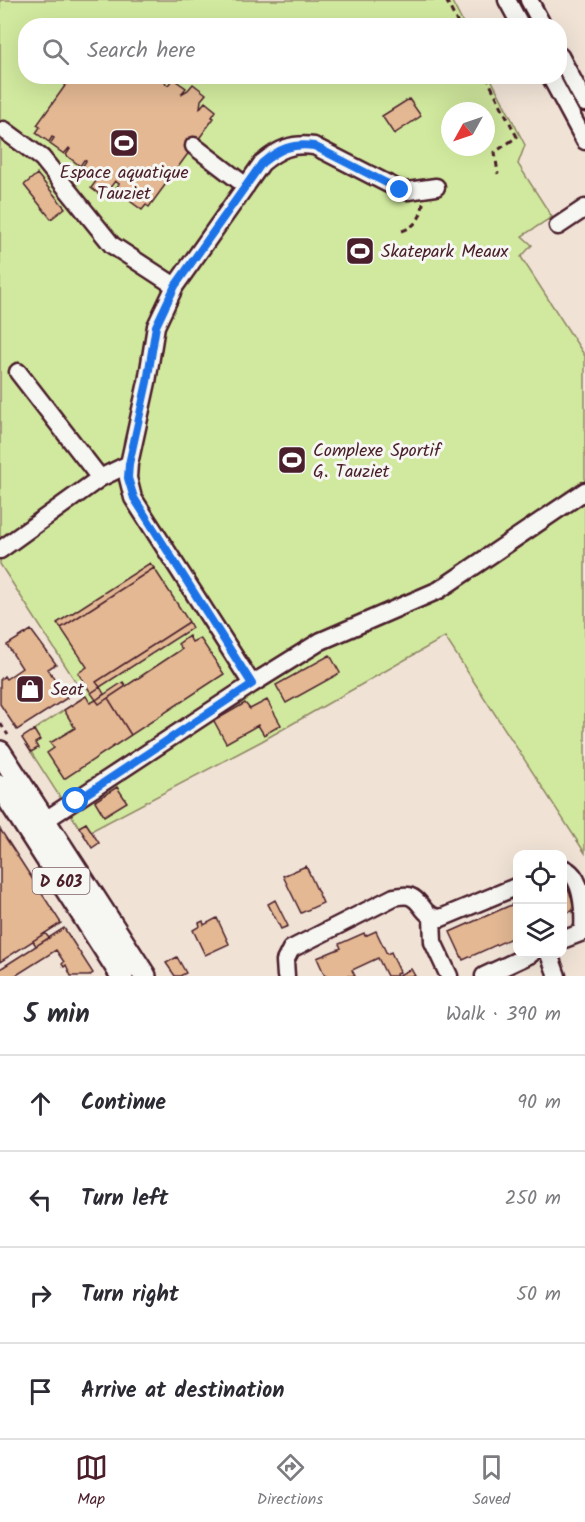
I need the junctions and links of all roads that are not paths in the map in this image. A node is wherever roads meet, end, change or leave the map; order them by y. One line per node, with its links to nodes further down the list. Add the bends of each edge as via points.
1 (507, 0): 3 (street)
2 (529, 0): 4 (street)
3 (517, 18)
4 (539, 18)
5 (567, 69): 7 (street)
6 (554, 84): 9 (street)
7 (585, 103)
8 (4, 130): 15 (street, via 42,158 112,245)
9 (585, 141)
10 (194, 146): 11 (street)
11 (246, 186): 12 (street, via 275,152 300,144 314,146 393,187 408,191); 15 (street)
12 (428, 188)
13 (585, 208): 14 (street)
14 (558, 226)
15 (175, 286): 17 (street, via 156,326)
16 (18, 372): 18 (street)
17 (129, 464): 18 (street); 21 (street, via 128,478 134,498)
18 (100, 478): 20 (street)
19 (585, 491): 21 (street, via 439,590 321,641)
20 (0, 549)
21 (252, 684): 24 (street)
22 (0, 752): 24 (main road, D 603)
23 (0, 786): 32 (main road, D 603)
24 (44, 821): 33 (main road, D 603)
25 (567, 869): 28 (street, via 580,893)
26 (513, 888): 27 (street, via 441,918)
27 (432, 917): 34 (street, via 408,895 394,897 291,949 285,961); 35 (street, via 433,942)
28 (584, 932): 29 (street)
29 (567, 938)
30 (522, 958): 36 (street)
31 (550, 958): 37 (street)
32 (122, 976)
33 (145, 976)
34 (286, 976)
35 (449, 976)
36 (484, 976)
37 (557, 976)

